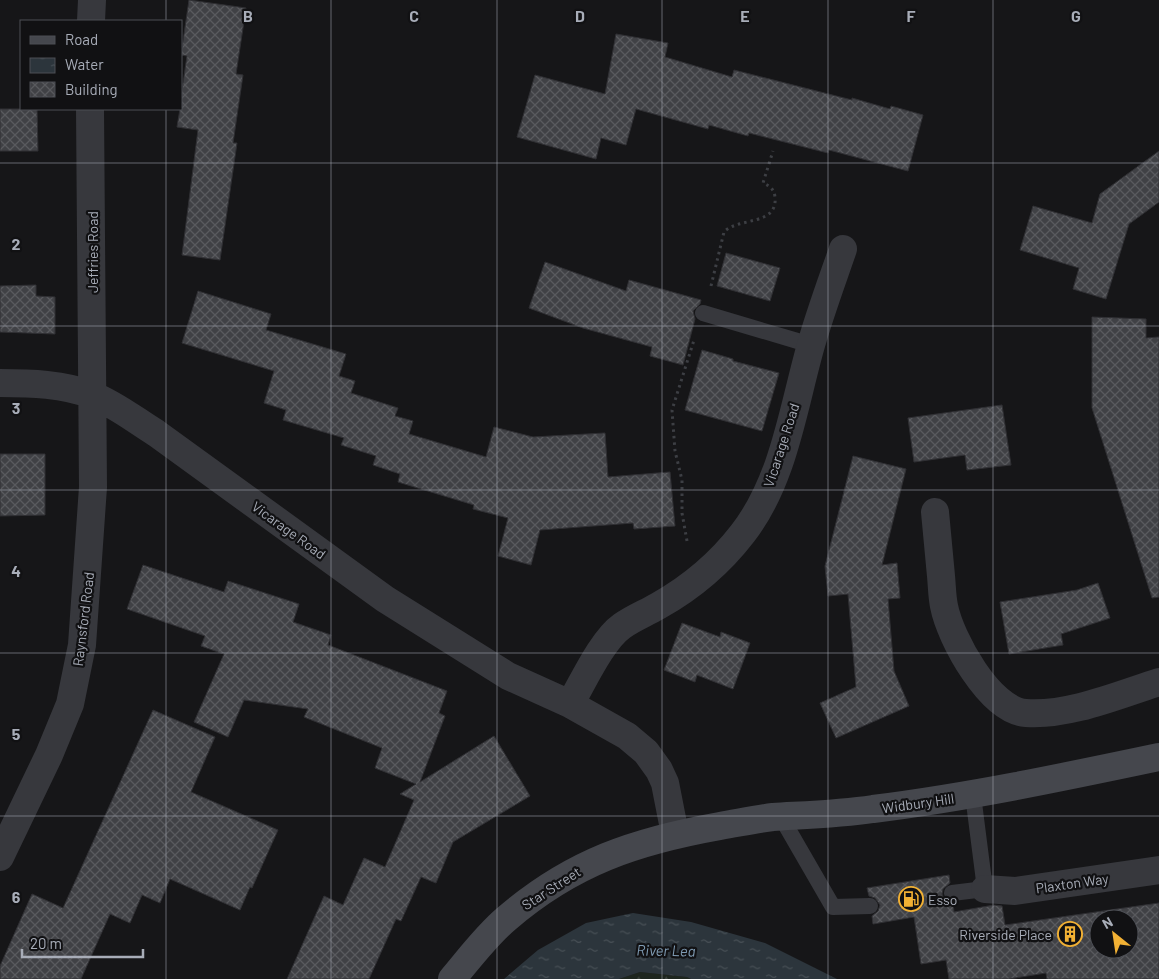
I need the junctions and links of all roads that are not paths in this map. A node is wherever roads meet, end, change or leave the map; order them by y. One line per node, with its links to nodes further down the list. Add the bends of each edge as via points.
1 (92, 0): 2 (street)
2 (91, 20)
3 (90, 110): 8 (street, Jeffries Road)
4 (843, 248): 6 (street, Vicarage Road)
5 (703, 313): 6 (lane)
6 (811, 344): 11 (street, Vicarage Road, via 781,456 764,499 744,531 722,558 695,583 621,626 603,646)
7 (0, 382): 8 (street, Vicarage Road, via 61,387)
8 (92, 395): 11 (street, Vicarage Road, via 156,433 384,599 508,676); 16 (street, Raynsford Road, via 93,487 82,645 70,704)
9 (935, 512): 10 (street, via 944,607 954,637 990,692 1008,707 1024,713 1043,713 1081,707)
10 (1159, 682)
11 (570, 704): 15 (street, Vicarage Road, via 627,736 646,752 665,783)
12 (1159, 757): 13 (main road, Widbury Hill)
13 (973, 795): 14 (main road, Widbury Hill, via 870,810); 18 (lane)
14 (781, 817): 15 (main road, Widbury Hill); 20 (lane, via 833,907)
15 (675, 834): 21 (main road, Star Street, via 616,852 574,871 534,896 504,920)
16 (0, 857)
17 (1159, 870): 18 (street, Plaxton Way, via 1016,891)
18 (985, 889): 19 (lane)
19 (952, 893)
20 (870, 906)
21 (452, 979)

